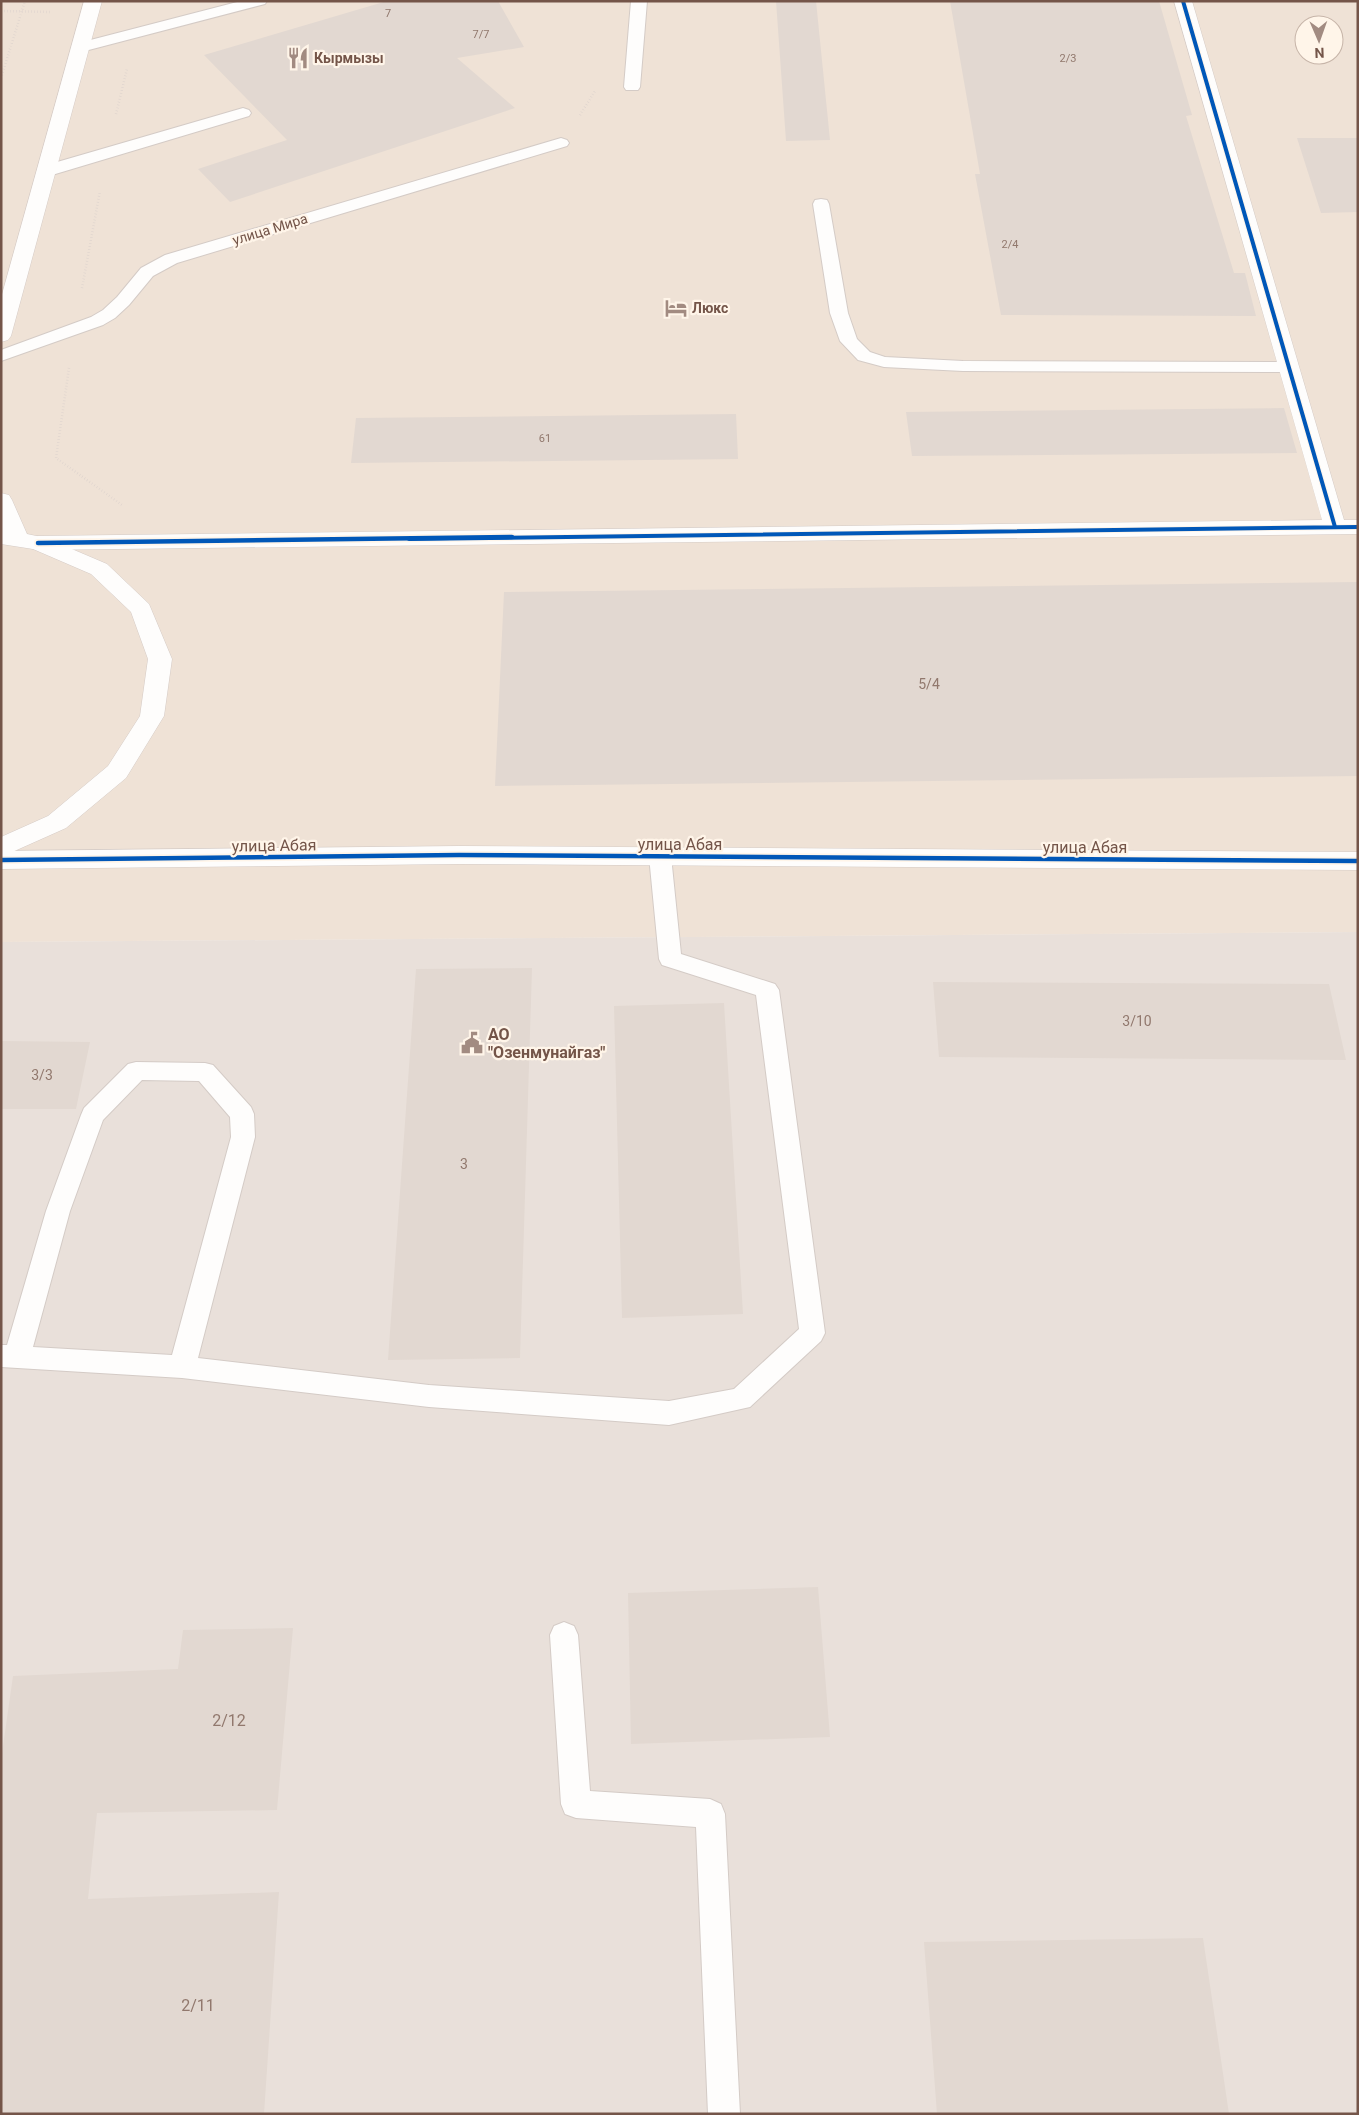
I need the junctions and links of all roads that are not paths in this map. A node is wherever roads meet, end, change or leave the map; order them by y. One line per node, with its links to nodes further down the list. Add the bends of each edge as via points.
1 (260, 1): 5 (lane)
2 (639, 1): 6 (lane)
3 (1183, 1): 13 (street)
4 (92, 7): 5 (street)
5 (81, 47): 9 (street)
6 (632, 86)
7 (243, 114): 9 (lane)
8 (562, 143): 12 (lane, улица Мира, via 171,259 147,272 110,314)
9 (46, 171): 11 (street)
10 (821, 204): 13 (lane, via 839,314 849,341 864,356 884,362 963,366)
11 (1, 336)
12 (1, 356)
13 (1289, 367): 15 (street)
14 (1, 500): 17 (street)
15 (1336, 527): 16 (street); 17 (street)
16 (1358, 527)
17 (19, 539): 18 (street, via 99,569 141,609 160,659 152,716 117,772 57,822)
18 (1, 848)
19 (660, 856): 20 (street, улица Абая); 21 (street, улица Абая); 23 (lane, via 670,959 767,990 812,1333 742,1399 669,1413 429,1396)
20 (1, 860)
21 (1358, 861)
22 (9, 1357): 23 (lane); 23 (lane, via 93,1115 136,1071 205,1072 242,1114 242,1138)
23 (182, 1366)
24 (564, 1635): 25 (lane, via 576,1804 710,1814)
25 (724, 2114)

